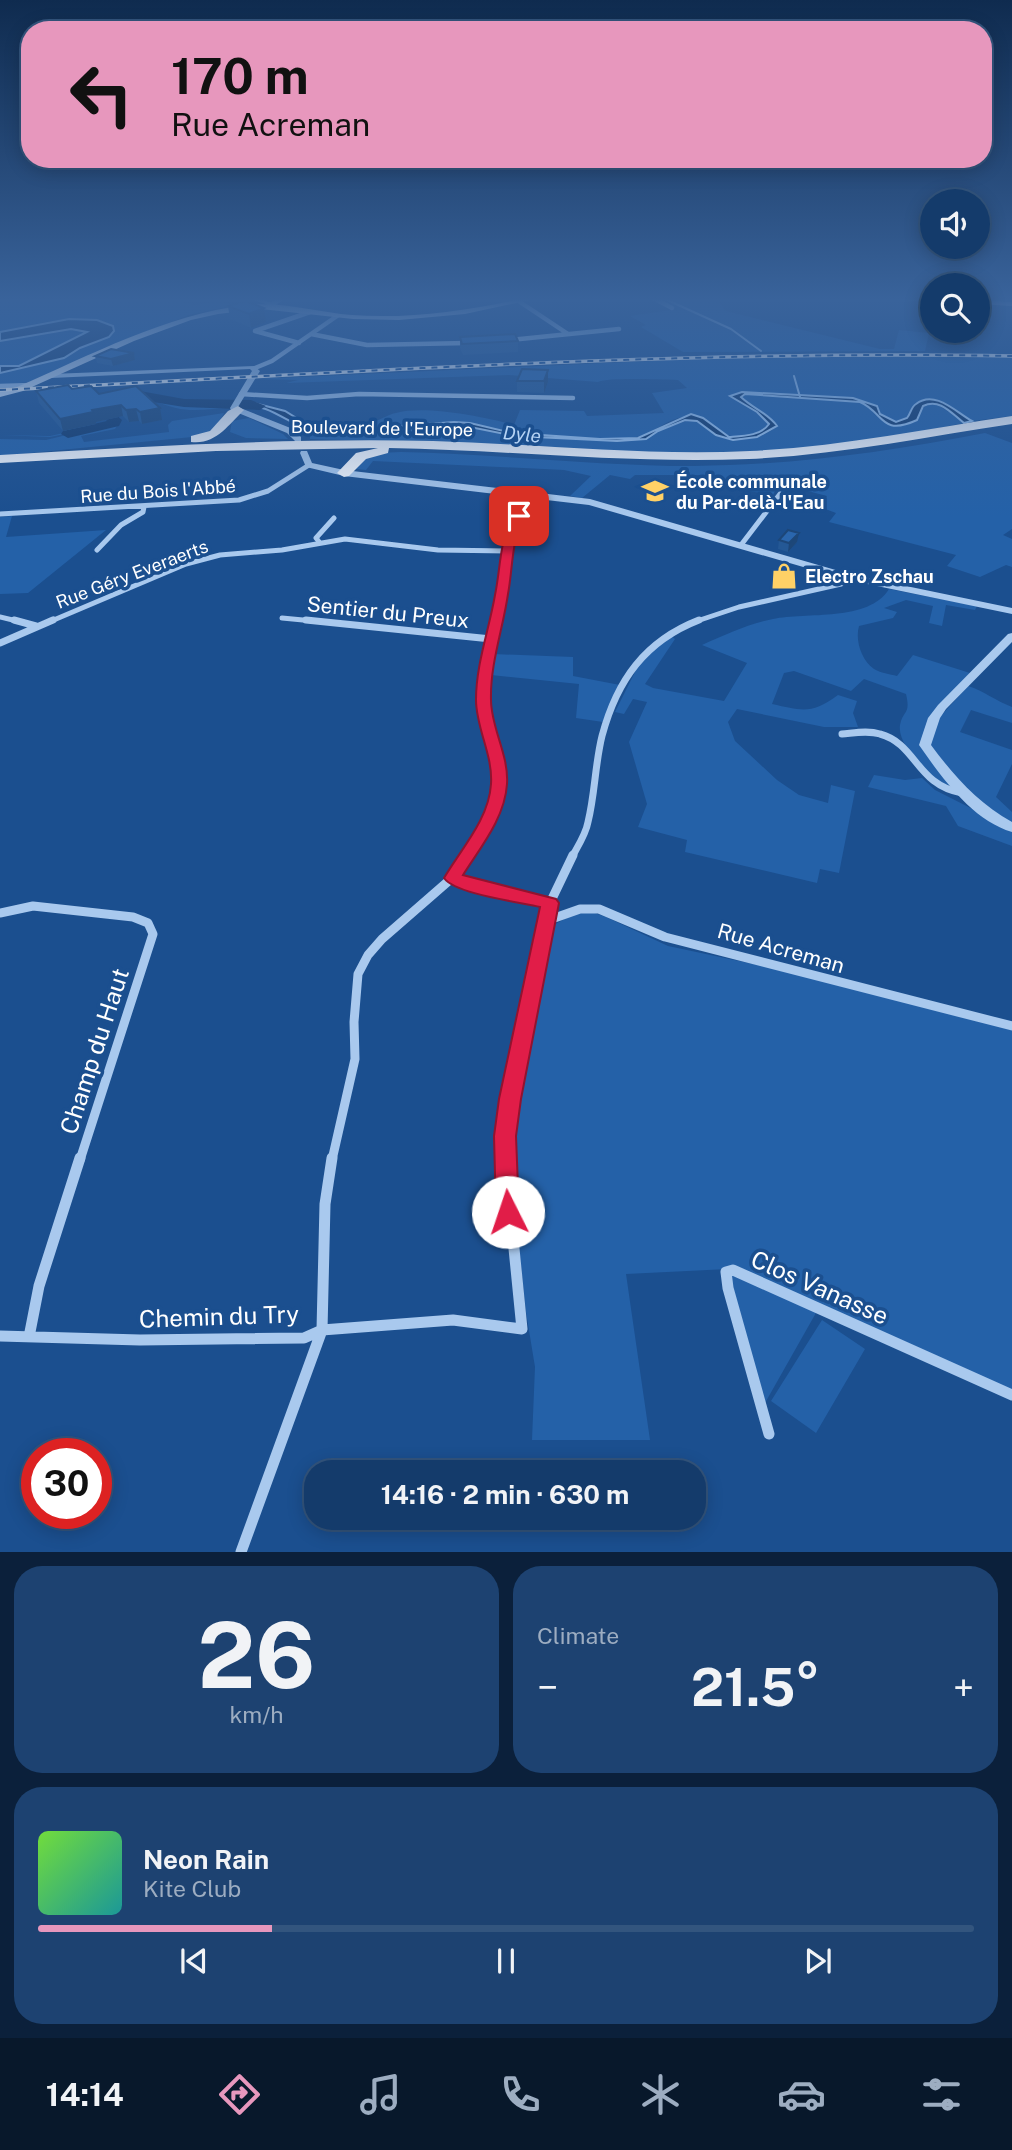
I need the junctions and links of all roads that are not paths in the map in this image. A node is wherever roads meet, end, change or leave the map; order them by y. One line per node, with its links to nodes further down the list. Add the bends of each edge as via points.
1 (62, 371): 4 (main road)
2 (168, 371): 4 (street)
3 (256, 371): 9 (street)
4 (51, 376): 5 (main road)
5 (31, 384): 6 (street); 7 (main road)
6 (0, 386)
7 (0, 394)
8 (573, 398): 9 (street, via 359,394)
9 (238, 402): 12 (highway); 13 (street, via 290,431)
10 (1012, 420): 13 (highway, Boulevard de l'Europe, via 839,449 738,456 629,456)
11 (1012, 425): 14 (highway, Boulevard de l'Europe, via 858,451 754,460 630,461)
12 (225, 426): 13 (highway, via 235,437); 16 (highway, via 203,438)
13 (293, 441): 16 (highway, Boulevard de l'Europe)
14 (393, 449): 15 (highway, Boulevard de l'Europe); 18 (highway, via 367,453)
15 (310, 451): 17 (highway, Boulevard de l'Europe, via 197,451); 18 (highway, via 346,453); 19 (street)
16 (86, 453): 17 (highway, Boulevard de l'Europe)
17 (0, 461)
18 (354, 461): 20 (highway)
19 (309, 465): 20 (street); 23 (street, Rue du Bois l'Abbé, via 250,498)
20 (344, 472): 22 (street)
21 (780, 494): 27 (street)
22 (534, 495): 27 (street, via 601,505); 29 (street, via 513,526)
23 (144, 507): 24 (street, Rue du Bois l'Abbé); 28 (street)
24 (0, 514)
25 (334, 518): 26 (street, via 317,534)
26 (320, 542): 29 (street, Rue Géry Everaerts, via 355,539 438,550); 34 (street, Rue Géry Everaerts, via 201,559)
27 (741, 545): 30 (street)
28 (97, 550)
29 (508, 551): 36 (street)
30 (851, 578): 31 (street); 42 (street, via 696,621 648,649 630,674 602,736 588,824)
31 (1011, 609)
32 (0, 617): 34 (street)
33 (282, 618): 36 (street, Sentier du Preux)
34 (36, 626): 37 (street, Rue Géry Everaerts)
35 (1012, 636): 39 (street, via 942,707 925,745)
36 (491, 639): 41 (street, via 483,702 499,786 487,824)
37 (0, 643)
38 (842, 734): 39 (street, via 888,737 939,788)
39 (962, 793): 40 (street)
40 (1012, 828)
41 (452, 878): 42 (street); 46 (street, via 382,939 358,974 355,1059 325,1205)
42 (550, 903): 44 (street)
43 (0, 913): 48 (street, Champ du Haut, via 33,906 133,918 148,923 153,934 39,1286)
44 (546, 921): 45 (street, Rue Acreman, via 594,908 655,934); 46 (street, Chemin du Try, via 505,1136 508,1212 522,1329 453,1320)
45 (1012, 1026)
46 (321, 1330): 48 (street, Chemin du Try, via 304,1338); 51 (street)
47 (0, 1336): 48 (street, Chemin du Try)
48 (29, 1337)
49 (1012, 1395): 50 (street, Clos Vanasse, via 733,1270 726,1272 728,1288)
50 (769, 1434)
51 (242, 1552)

